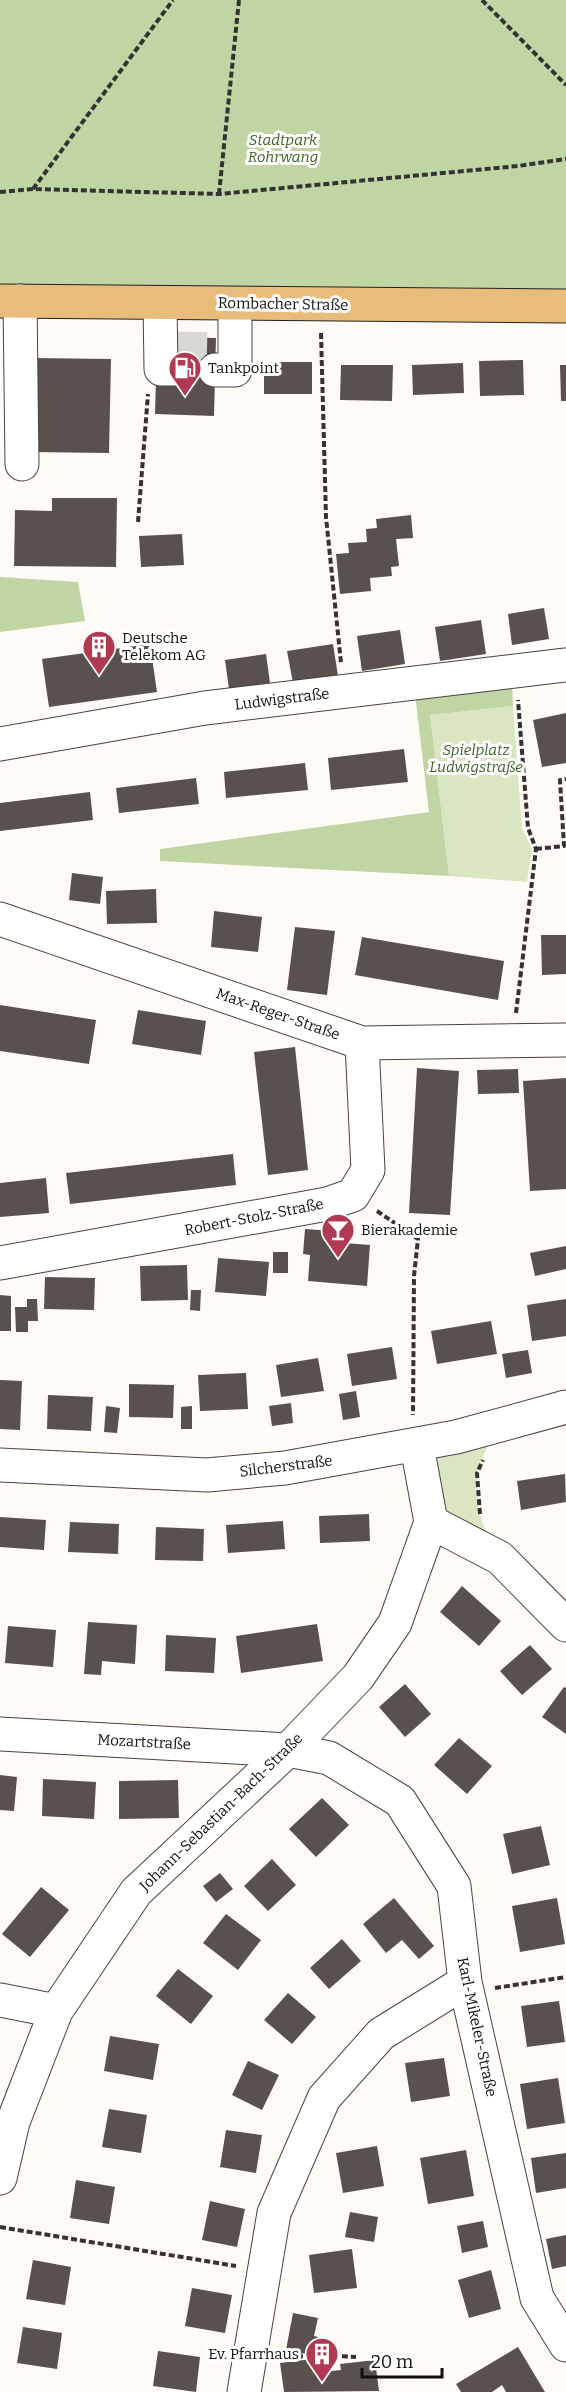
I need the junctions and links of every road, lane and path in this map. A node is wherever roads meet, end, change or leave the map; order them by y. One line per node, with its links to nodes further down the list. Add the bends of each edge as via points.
1 (173, 0): 6 (path)
2 (238, 0): 8 (path)
3 (482, 0): 4 (path)
4 (566, 85)
5 (566, 159): 8 (path)
6 (33, 189): 7 (path); 8 (path)
7 (0, 192)
8 (219, 194)
9 (10, 301): 10 (main road, Rombacher Straße); 17 (street)
10 (160, 303): 11 (main road, Rombacher Straße); 14 (street)
11 (235, 304): 12 (main road, Rombacher Straße); 15 (street)
12 (320, 305): 13 (main road, Rombacher Straße); 21 (path, via 326,517)
13 (566, 306)
14 (170, 355)
15 (222, 356)
16 (148, 390): 18 (path)
17 (22, 464)
18 (138, 522)
19 (566, 665): 20 (street, Ludwigstraße)
20 (516, 671): 21 (street, Ludwigstraße); 24 (path, via 528,828)
21 (344, 692): 22 (street, Ludwigstraße, via 205,708)
22 (0, 744)
23 (566, 779): 24 (path, via 560,780 564,846)
24 (536, 849): 27 (path)
25 (0, 919): 28 (street, Max-Reger-Straße)
26 (566, 1040): 27 (street, Max-Reger-Straße)
27 (513, 1041): 28 (street, Max-Reger-Straße)
28 (362, 1043): 29 (street, via 368,1170)
29 (353, 1195): 30 (street, Robert-Stolz-Straße, via 316,1206); 33 (path, via 418,1239 413,1418)
30 (0, 1263)
31 (566, 1407): 32 (street, Silcherstraße)
32 (495, 1428): 33 (street, Silcherstraße); 35 (path, via 477,1473)
33 (417, 1446): 34 (street, Silcherstraße, via 285,1468 207,1475); 36 (street)
34 (0, 1466)
35 (481, 1519)
36 (431, 1522): 37 (street, via 500,1558); 39 (street, Johann-Sebastian-Bach-Straße, via 395,1623 358,1677)
37 (566, 1625)
38 (0, 1734): 39 (street, Mozartstraße)
39 (288, 1750): 41 (street, Karl-Mikeler-Straße, via 329,1758 400,1802 454,1886); 44 (street, Johann-Sebastian-Bach-Straße, via 136,1892)
40 (566, 1977): 42 (path)
41 (465, 1982): 47 (street, via 381,2034 324,2098 274,2213); 48 (street, Karl-Mikeler-Straße, via 537,2298)
42 (521, 1984)
43 (0, 2000): 44 (street)
44 (56, 2010): 45 (street, Johann-Sebastian-Bach-Straße, via 13,2122)
45 (0, 2178)
46 (0, 2227): 47 (path)
47 (264, 2270): 51 (street)
48 (566, 2345)
49 (356, 2357): 50 (path)
50 (280, 2358)
51 (244, 2392)

